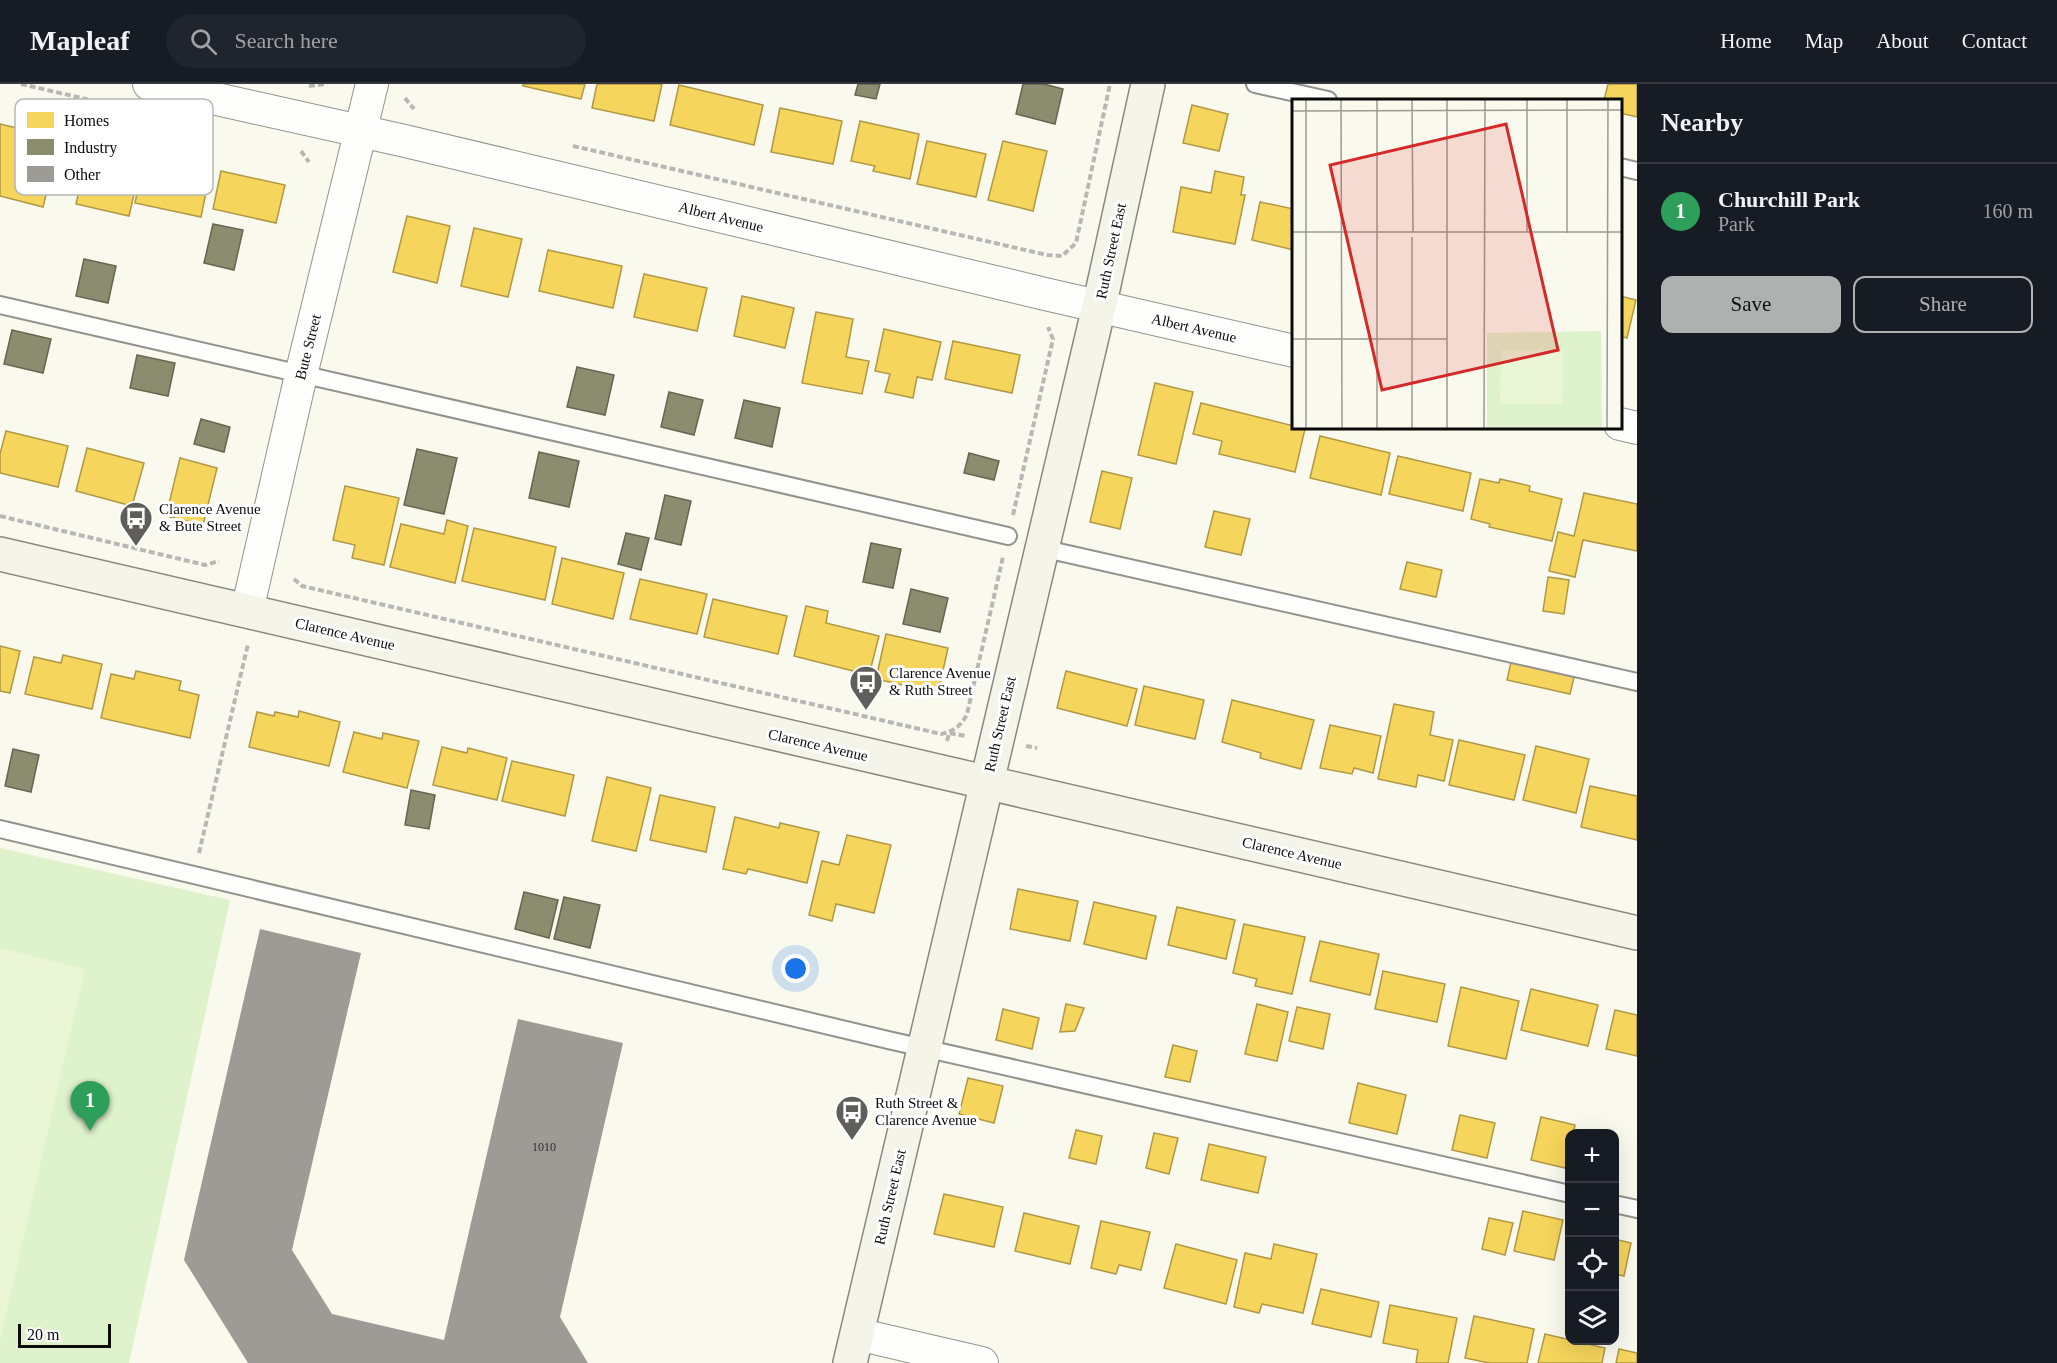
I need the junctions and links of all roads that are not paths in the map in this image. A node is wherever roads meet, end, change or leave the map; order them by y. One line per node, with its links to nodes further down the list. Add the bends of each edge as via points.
1 (149, 84): 6 (street, Albert Avenue)
2 (372, 84): 6 (street, Bute Street)
3 (1148, 84): 10 (main road, Ruth Street East)
4 (1256, 84): 5 (lane)
5 (1324, 99)
6 (361, 131): 10 (street, Albert Avenue); 12 (street, Bute Street)
7 (1622, 167): 8 (lane)
8 (1637, 171)
9 (0, 305): 12 (lane)
10 (1099, 307): 11 (street, Albert Avenue); 16 (main road, Ruth Street East)
11 (1292, 351)
12 (301, 375): 15 (lane); 18 (street, Bute Street)
13 (1622, 424): 14 (street)
14 (1637, 428)
15 (1008, 537)
16 (1041, 548): 19 (lane); 20 (main road, Ruth Street East)
17 (0, 554): 18 (main road, Clarence Avenue)
18 (247, 611): 20 (main road, Clarence Avenue)
19 (1637, 682)
20 (986, 782): 22 (main road, Clarence Avenue); 23 (main road, Ruth Street East)
21 (0, 829): 23 (lane)
22 (1637, 933)
23 (925, 1048): 24 (lane); 27 (main road, Ruth Street East)
24 (1565, 1193)
25 (1619, 1205): 26 (lane)
26 (1637, 1209)
27 (854, 1348): 28 (street)
28 (982, 1363)

